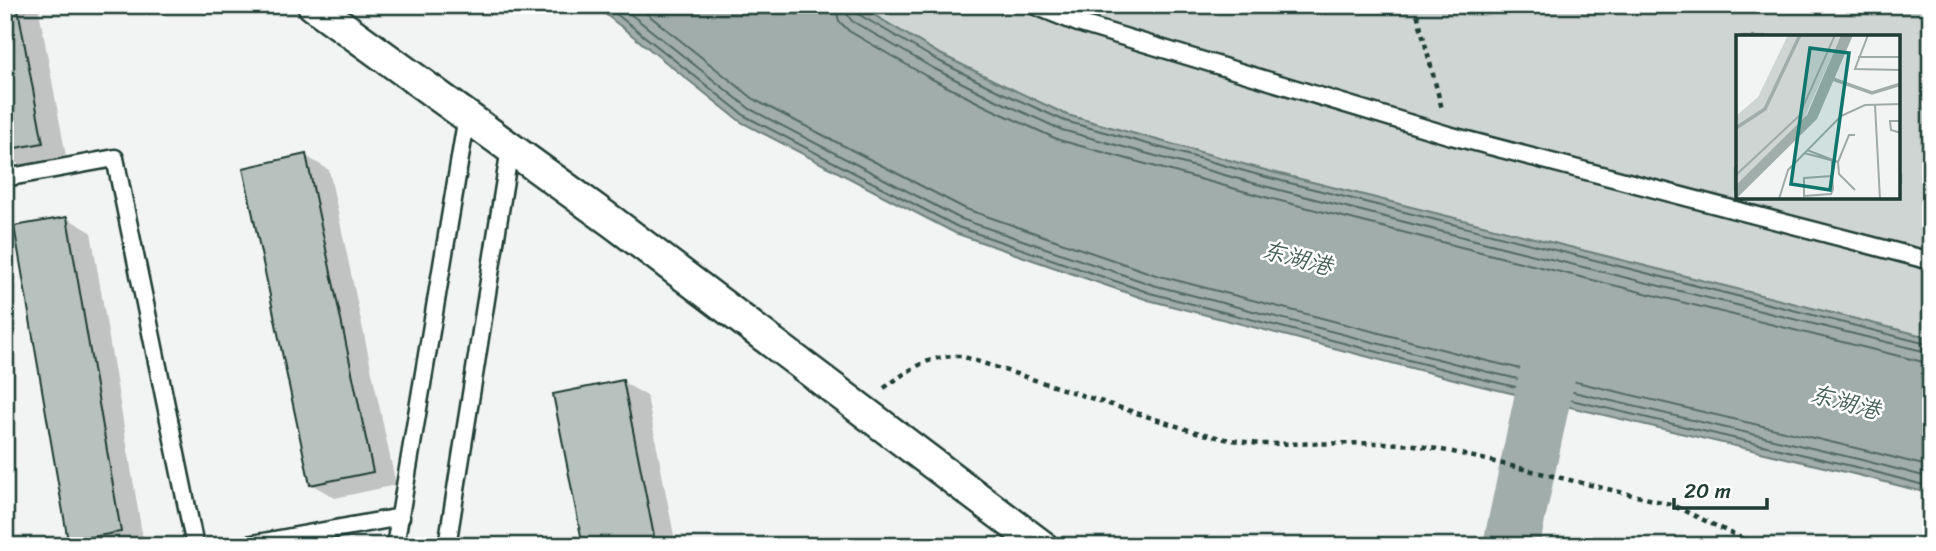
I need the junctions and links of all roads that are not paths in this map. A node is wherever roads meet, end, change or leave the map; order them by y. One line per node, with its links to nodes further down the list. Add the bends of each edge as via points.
1 (313, 5): 3 (street)
2 (1033, 5): 6 (lane, via 1078,23 1448,135)
3 (467, 116): 4 (street); 7 (lane)
4 (510, 148): 11 (lane); 12 (street)
5 (5, 178): 8 (lane, via 116,158)
6 (1931, 261)
7 (401, 517): 9 (lane); 10 (lane)
8 (195, 546)
9 (241, 546)
10 (398, 546)
11 (447, 546)
12 (1042, 546)

